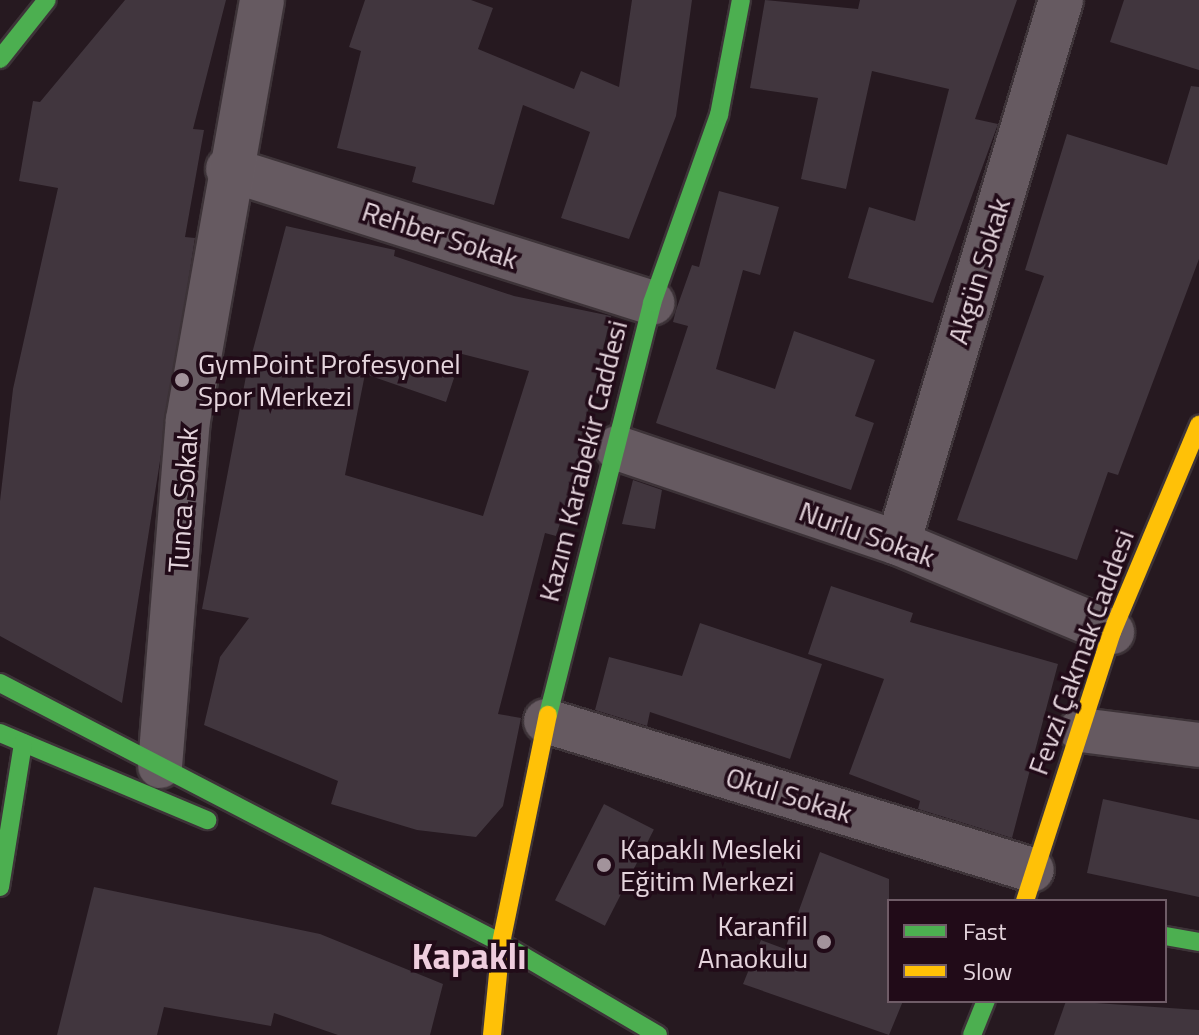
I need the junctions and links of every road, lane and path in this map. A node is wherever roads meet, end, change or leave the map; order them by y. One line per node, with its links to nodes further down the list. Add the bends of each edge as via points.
1 (47, 0): 5 (street)
2 (262, 0): 6 (street, Tunca Sokak)
3 (741, 0): 7 (street, Kazım Karabekir Caddesi, via 719,115)
4 (1061, 0): 10 (street, Akgün Sokak)
5 (0, 59)
6 (228, 169): 7 (street, Rehber Sokak); 18 (street, Tunca Sokak, via 188,420)
7 (652, 303): 9 (street, Kazım Karabekir Caddesi)
8 (1199, 425): 11 (street, Fevzi Çakmak Caddesi)
9 (617, 448): 10 (street, Nurlu Sokak); 13 (street, Kazım Karabekir Caddesi)
10 (898, 543): 11 (street, Nurlu Sokak)
11 (1112, 632): 14 (street, Fevzi Çakmak Caddesi)
12 (0, 683): 18 (street)
13 (546, 721): 22 (street, Okul Sokak); 26 (street, Kazım Karabekir Caddesi)
14 (1081, 730): 17 (street); 22 (street, Fevzi Çakmak Caddesi)
15 (0, 733): 16 (street)
16 (23, 743): 19 (street); 20 (street)
17 (1199, 745)
18 (160, 766): 26 (street)
19 (6, 817): 23 (street)
20 (226, 827)
21 (255, 840): 26 (street)
22 (1028, 886)
23 (0, 887)
24 (1167, 936): 25 (street)
25 (1199, 942)
26 (501, 943): 28 (street, Kazım Karabekir Caddesi); 29 (street)
27 (985, 1003): 30 (street)
28 (492, 1035)
29 (658, 1035)
30 (972, 1035)

